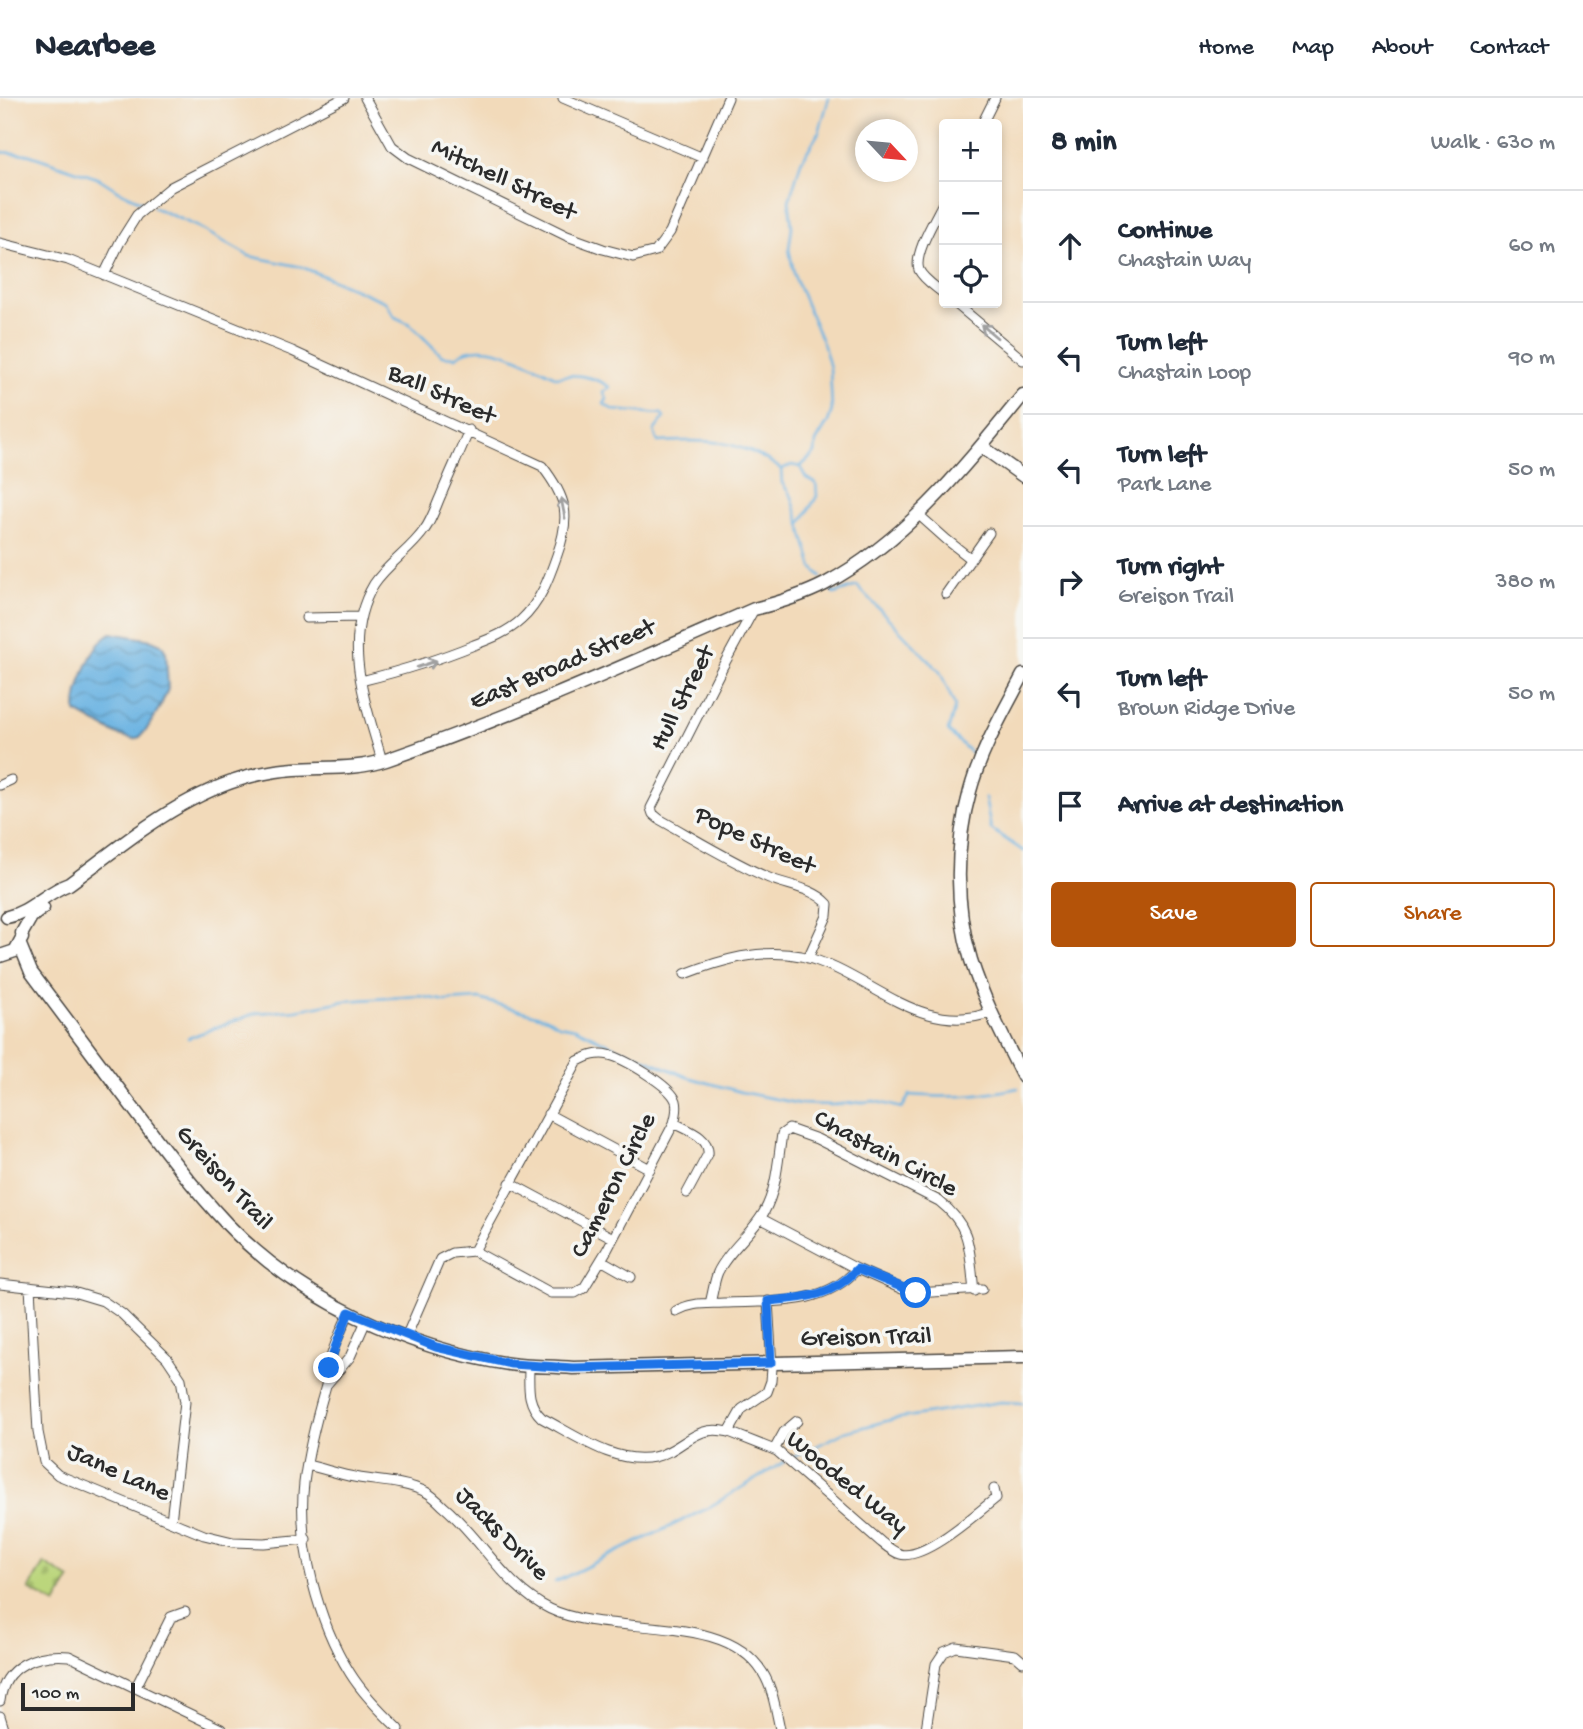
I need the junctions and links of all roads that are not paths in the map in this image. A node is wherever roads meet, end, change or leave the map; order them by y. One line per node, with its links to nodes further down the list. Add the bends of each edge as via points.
1 (320, 98): 7 (street)
2 (344, 98): 7 (street)
3 (365, 98): 9 (street, Mitchell Street, via 392,146 408,158 567,236 620,255 656,251 670,232)
4 (563, 98): 9 (street)
5 (728, 98): 9 (street)
6 (995, 98): 8 (street)
7 (332, 105): 12 (street, via 170,187 137,215)
8 (984, 119)
9 (703, 158)
10 (939, 211): 13 (street, via 918,261 923,276)
11 (0, 243): 12 (street, Ball Street, via 68,260)
12 (104, 275): 17 (street, Ball Street, via 292,351)
13 (939, 289)
14 (961, 308): 15 (street, one-way to 14)
15 (1023, 360)
16 (1023, 395): 18 (street, East Broad Street)
17 (469, 430): 25 (street, via 428,525 376,582); 28 (street, Ball Street, one-way to 17, via 427,664 496,636 520,621 540,597 567,513 557,485 542,466)
18 (981, 446): 19 (street); 20 (street, East Broad Street)
19 (1023, 476)
20 (919, 515): 22 (street); 24 (street, East Broad Street, via 889,542 827,583)
21 (989, 533): 22 (street)
22 (970, 558): 23 (street)
23 (946, 594)
24 (754, 609): 29 (street, East Broad Street, via 464,732); 32 (street, Hull Street)
25 (360, 617): 26 (street); 28 (street, via 356,660)
26 (306, 618)
27 (1023, 675): 40 (street, via 978,766 964,817 960,855 959,896 965,933)
28 (361, 681): 29 (street)
29 (382, 761): 33 (street, East Broad Street, via 276,771 212,789 152,822)
30 (11, 780): 31 (street)
31 (0, 785)
32 (651, 808): 37 (street, Pope Street, via 659,819 736,861 825,901 827,916)
33 (69, 884): 34 (street, East Broad Street, via 19,915); 35 (street, East Broad Street, via 31,918)
34 (2, 916): 35 (street, East Broad Street, via 17,923)
35 (21, 939): 36 (street, East Broad Street); 38 (street, Greison Trail)
36 (4, 955): 38 (street, Greison Trail)
37 (808, 958): 39 (street, via 745,956); 40 (street, via 939,1018 958,1020)
38 (31, 972): 58 (street, Greison Trail, via 178,1167 229,1226 302,1286)
39 (685, 974)
40 (992, 1012): 41 (street)
41 (1023, 1077)
42 (548, 1114): 43 (street, Cameron Circle, via 578,1061 611,1055 670,1090 676,1101); 44 (street); 45 (street, Cameron Circle)
43 (674, 1123): 44 (street, Cameron Circle); 46 (street, via 709,1148)
44 (650, 1169): 48 (street, Cameron Circle)
45 (510, 1183): 48 (street); 49 (street, Cameron Circle)
46 (687, 1193)
47 (760, 1218): 51 (street); 51 (street, Chastain Circle, via 772,1196 782,1134 789,1129 801,1132 953,1212 967,1239 978,1290 916,1293); 56 (street, Chastain Circle, via 717,1274)
48 (613, 1238): 50 (street, Cameron Circle)
49 (474, 1251): 50 (street, Cameron Circle, via 551,1293 575,1293); 60 (street, via 452,1252 440,1259)
50 (601, 1260): 52 (street)
51 (857, 1269): 55 (street, via 847,1281 822,1295)
52 (631, 1277)
53 (0, 1284): 54 (street)
54 (30, 1287): 70 (street, Jane Lane, via 38,1432 44,1462 58,1475); 70 (street, via 103,1301 167,1358 181,1380 185,1402)
55 (768, 1301): 56 (street); 62 (street)
56 (710, 1303): 57 (street, via 689,1304)
57 (676, 1311)
58 (349, 1312): 59 (street, Greison Trail); 64 (street, via 330,1361)
59 (366, 1321): 60 (street, Greison Trail); 64 (street, via 350,1357)
60 (406, 1337): 63 (street, Greison Trail, via 470,1357)
61 (1023, 1357): 62 (street, Greison Trail)
62 (771, 1363): 63 (street, Greison Trail); 66 (street, via 767,1392 743,1409)
63 (529, 1365): 66 (street, Wooded Way, via 530,1401 535,1412 618,1456 654,1457 702,1431)
64 (327, 1384): 68 (street)
65 (797, 1421): 67 (street)
66 (729, 1432): 67 (street, Wooded Way)
67 (774, 1450): 69 (street, Wooded Way, via 899,1554 931,1546 996,1499)
68 (307, 1465): 71 (street); 81 (street, Jacks Drive, via 405,1484 428,1493 456,1516 509,1578 549,1608 590,1620 694,1632 729,1643 763,1673)
69 (994, 1489)
70 (171, 1521): 71 (street, Jane Lane, via 233,1542)
71 (306, 1539): 80 (street, via 321,1611 334,1642 365,1695)
72 (185, 1612): 75 (street, via 171,1618)
73 (1023, 1662): 82 (street, via 1015,1655 956,1647 944,1652 936,1664)
74 (5, 1675): 75 (street, via 33,1658 50,1654 69,1656); 76 (street)
75 (136, 1687): 79 (street)
76 (0, 1694)
77 (0, 1716): 78 (street)
78 (4, 1729)
79 (221, 1729)
80 (399, 1729)
81 (780, 1729)
82 (926, 1729)

